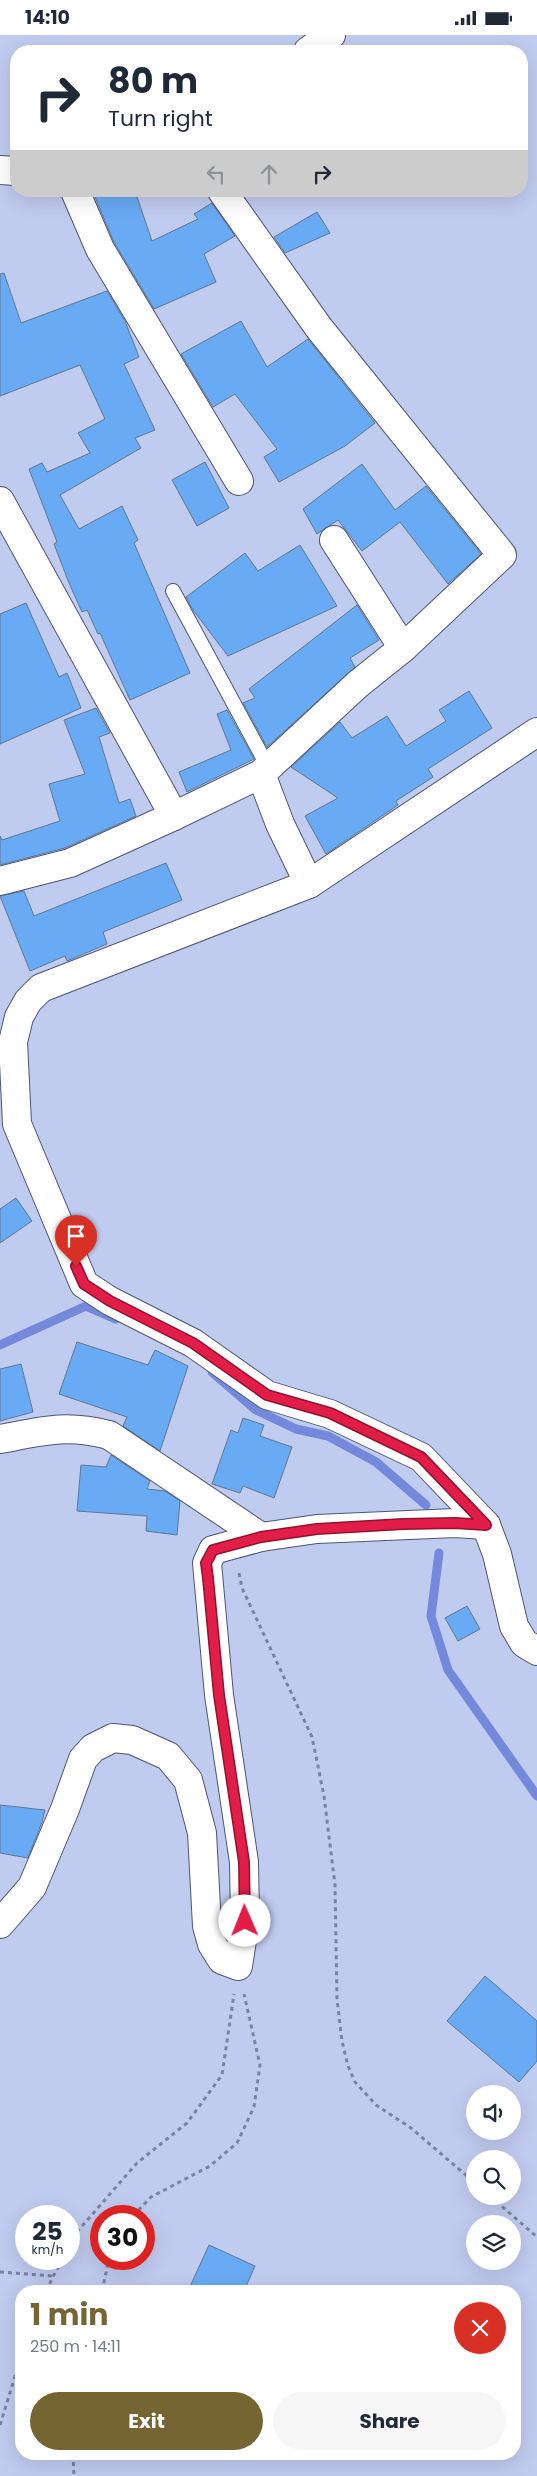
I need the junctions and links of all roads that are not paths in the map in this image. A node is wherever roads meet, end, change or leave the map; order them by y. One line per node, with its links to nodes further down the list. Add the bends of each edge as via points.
1 (331, 35): 2 (street)
2 (317, 45)
3 (78, 197): 5 (street, via 100,249)
4 (226, 197): 9 (street, via 319,328 502,555)
5 (239, 481)
6 (0, 501): 12 (street)
7 (334, 540): 9 (street)
8 (174, 591): 11 (lane)
9 (403, 648): 11 (street, via 358,684)
10 (537, 732): 14 (street)
11 (264, 770): 12 (street); 14 (street, via 280,824)
12 (174, 816): 13 (street, via 70,863)
13 (0, 881)
14 (309, 883): 16 (street, via 41,989 28,1001 19,1017 13,1042 16,1124 84,1284 110,1301 193,1343 267,1395 330,1413 421,1457)
15 (0, 1439): 17 (street, via 63,1428 108,1435)
16 (486, 1525): 17 (street, via 386,1525 317,1529); 18 (street, via 497,1554 514,1626 524,1643)
17 (261, 1537): 19 (street, via 213,1550 206,1563 219,1695 244,1862 245,1921 238,1966 222,1960 212,1944 207,1925 202,1833 188,1779 168,1756 132,1740 113,1739 92,1748 83,1759 32,1887)
18 (537, 1651)
19 (0, 1924)

